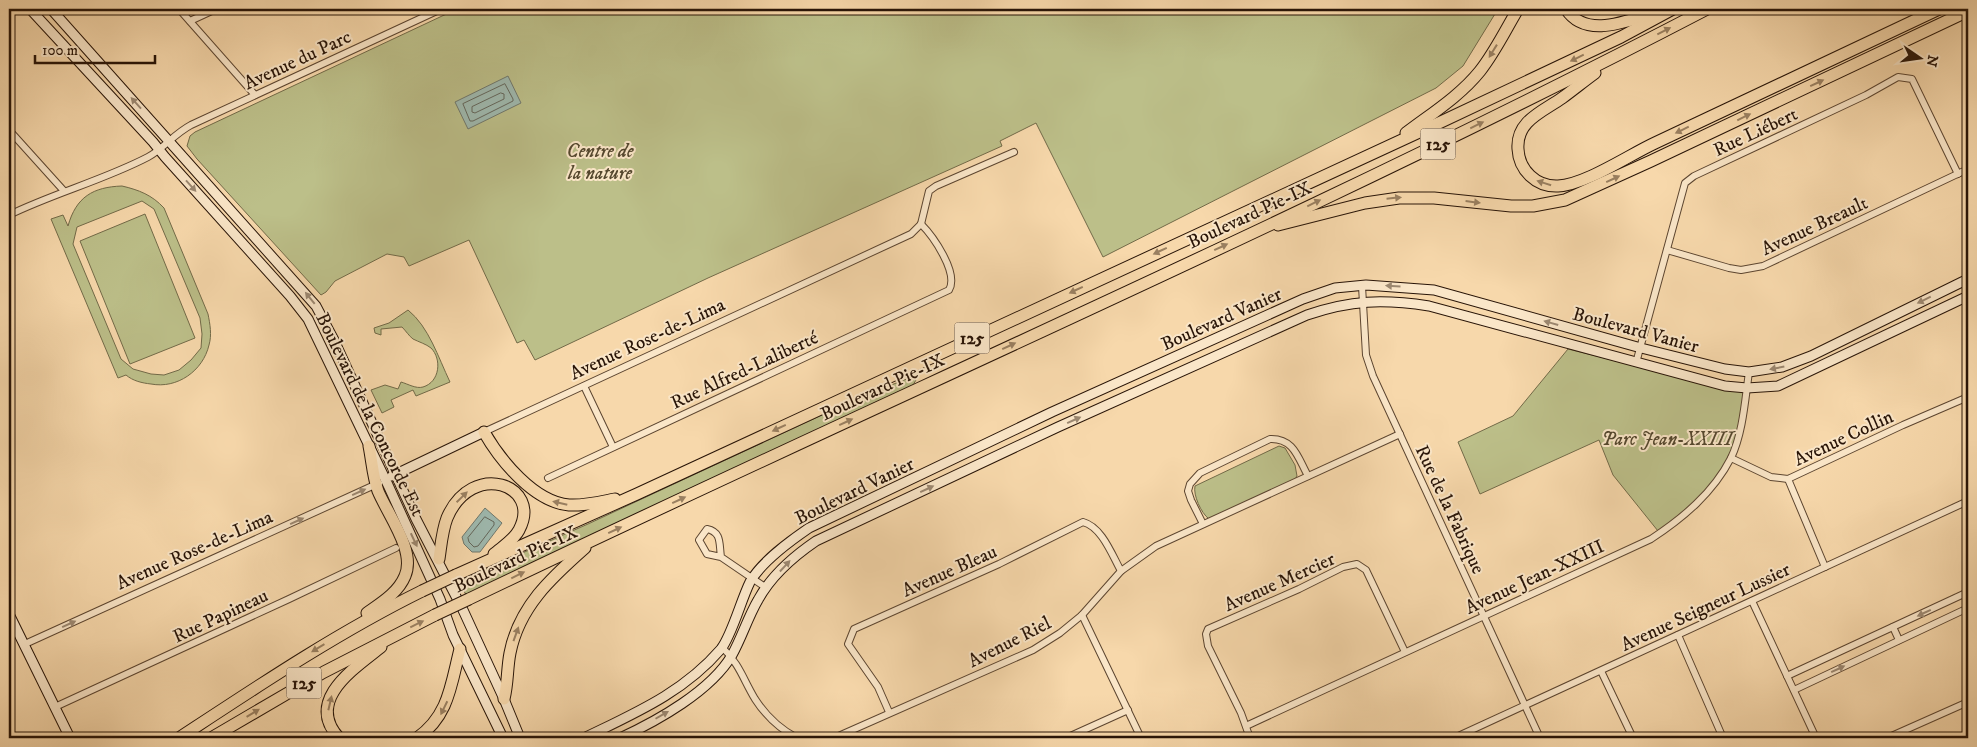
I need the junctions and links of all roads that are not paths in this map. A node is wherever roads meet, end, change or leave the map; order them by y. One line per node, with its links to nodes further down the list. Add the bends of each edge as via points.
1 (30, 9): 18 (street, Boulevard de la Concorde Est)
2 (51, 9): 16 (street, Boulevard de la Concorde Est, one-way to 2)
3 (179, 9): 12 (street)
4 (216, 9): 12 (street)
5 (441, 9): 14 (street, Avenue du Parc)
6 (1518, 9): 17 (highway, one-way to 17, via 1485,64 1469,83)
7 (1566, 9): 8 (highway, via 1580,22 1597,26)
8 (1672, 9): 17 (highway, Boulevard Pie-IX / 125, one-way to 17, via 1621,37)
9 (1707, 9): 13 (highway, Boulevard Pie-IX / 125, one-way to 9)
10 (1939, 9): 13 (highway, one-way to 13, via 1582,180 1557,186 1534,179 1519,157 1518,142 1524,125)
11 (1968, 11): 25 (highway, one-way to 11, via 1365,203 1399,198 1511,206 1543,205 1565,200)
12 (190, 21): 14 (street)
13 (1621, 54): 25 (highway, Boulevard Pie-IX / 125, one-way to 13)
14 (255, 95): 16 (street, Avenue du Parc, via 187,127)
15 (9, 130): 22 (street)
16 (169, 140): 18 (street, Avenue du Parc); 42 (street, Boulevard de la Concorde Est, one-way to 16, via 316,306)
17 (1388, 146): 47 (highway, Boulevard Pie-IX / 125, one-way to 47)
18 (159, 149): 22 (street, Avenue du Parc, via 122,170); 39 (street, Boulevard de la Concorde Est, one-way to 39, via 304,313)
19 (1014, 152): 24 (street, via 929,191)
20 (1968, 169): 21 (street, Avenue Breault)
21 (1958, 174): 26 (street, Avenue Breault, via 1764,266 1741,270); 26 (street, Rue Liébert, via 1912,79 1898,77 1694,176 1685,183)
22 (64, 191): 23 (street, Avenue du Parc)
23 (9, 214)
24 (921, 224): 34 (street, Avenue Rose-de-Lima, via 911,234); 40 (street, Rue Alfred-Laliberté, via 933,236 951,273 952,285 944,292)
25 (1255, 231): 50 (highway, Boulevard Pie-IX / 125, one-way to 25)
26 (1667, 250): 31 (street, Rue Liébert)
27 (1968, 279): 33 (street, Boulevard Vanier, one-way to 33, via 1811,356 1782,367)
28 (1362, 286): 30 (street, Rue de la Fabrique); 31 (street, Boulevard Vanier, one-way to 28, via 1434,290); 57 (street, Boulevard Vanier, via 1335,288 1303,299 1061,408 809,528 781,548)
29 (1968, 296): 35 (street, Boulevard Vanier, via 1778,386)
30 (1363, 302): 32 (street, Boulevard Vanier, via 1397,301 1429,306); 38 (street, Rue de la Fabrique, via 1366,355); 58 (street, Boulevard Vanier, one-way to 30, via 797,554 825,536 1307,315 1334,306)
31 (1641, 348): 32 (street, Rue Liébert); 33 (street, Boulevard Vanier)
32 (1636, 362): 35 (street, Boulevard Vanier, via 1725,386)
33 (1749, 372): 35 (street, Avenue Jean-XXIII)
34 (584, 386): 37 (street, Avenue Rose-de-Lima); 40 (street)
35 (1747, 388): 41 (street, Avenue Jean-XXIII, via 1739,435)
36 (1968, 397): 45 (street, Avenue Collin)
37 (484, 432): 42 (street, Avenue Rose-de-Lima); 47 (highway, one-way to 37, via 584,505 549,500 522,479)
38 (1400, 434): 43 (street, Avenue Riel); 64 (street, Rue de la Fabrique)
39 (369, 446): 46 (highway)
40 (614, 447): 44 (street, Rue Alfred-Laliberté)
41 (1731, 458): 45 (street, Avenue Collin, via 1771,477); 64 (street, Avenue Jean-XXIII, via 1708,492 1658,534)
42 (396, 474): 46 (street, Avenue Rose-de-Lima); 53 (street, Boulevard de la Concorde Est)
43 (1308, 476): 49 (street, Avenue Riel); 49 (street, via 1289,443 1270,439 1200,473 1190,484 1190,500)
44 (548, 478)
45 (1788, 479): 55 (street)
46 (381, 482): 67 (highway, via 406,550 407,570 395,591); 70 (street, Avenue Rose-de-Lima, one-way to 46); 72 (street, Boulevard de la Concorde Est, one-way to 72, via 424,561)
47 (636, 494): 54 (highway, Boulevard Pie-IX / 125)
48 (1968, 501): 55 (street, Avenue Seigneur Lussier)
49 (1203, 524): 56 (street, Avenue Riel, via 1156,546)
50 (594, 540): 66 (highway, Boulevard Pie-IX / 125, one-way to 50, bridge); 78 (highway, one-way to 50, via 510,651 528,608 551,578)
51 (396, 548): 81 (street, Rue Papineau)
52 (721, 557): 52 (street, via 719,536 707,529 699,540 707,554); 57 (street)
53 (438, 560): 54 (highway, one-way to 54, via 445,523 453,507 471,490 493,482 508,487 517,496 523,518 517,533); 78 (street, Boulevard de la Concorde Est)
54 (488, 560): 67 (highway, Boulevard Pie-IX / 125, bridge)
55 (1825, 567): 60 (street, Avenue Seigneur Lussier)
56 (1121, 571): 63 (street, Avenue Riel); 83 (street, Avenue Bleau, via 1092,524 1083,522 854,629 848,644 878,687)
57 (752, 579): 58 (street); 71 (street, Boulevard Vanier)
58 (765, 587): 74 (street, Boulevard Vanier)
59 (1968, 592): 65 (street, one-way to 65)
60 (1752, 601): 68 (street, Avenue Seigneur Lussier); 76 (street)
61 (1968, 608): 69 (street)
62 (9, 614): 70 (street)
63 (1082, 615): 82 (street); 83 (street, Avenue Riel, via 1033,650)
64 (1484, 616): 73 (street, Avenue Jean-XXIII); 80 (street, Rue de la Fabrique)
65 (1893, 627): 69 (street); 76 (street)
66 (400, 632): 87 (highway, Boulevard Pie-IX / 125, one-way to 66, via 309,680); 88 (highway, one-way to 66, via 328,717 328,704 334,689 345,676)
67 (340, 634): 86 (highway, Boulevard Pie-IX / 125, one-way to 86)
68 (1678, 635): 75 (street, Avenue Seigneur Lussier); 102 (street)
69 (1899, 640): 77 (street, one-way to 69)
70 (25, 644): 81 (street)
71 (722, 647): 74 (street); 92 (street, Boulevard Vanier, via 672,693)
72 (460, 649): 89 (highway, one-way to 89, via 444,710 434,724); 90 (street, Boulevard de la Concorde Est)
73 (1405, 652): 84 (street, Avenue Jean-XXIII); 84 (street, Avenue Mercier, via 1366,570 1357,564 1343,567 1208,629 1208,646)
74 (731, 656): 93 (street, Boulevard Vanier, one-way to 74, via 679,706 707,684); 94 (street, via 761,707 782,729)
75 (1601, 670): 80 (street, Avenue Seigneur Lussier); 101 (street)
76 (1787, 676): 77 (street)
77 (1794, 690): 103 (street)
78 (504, 699): 91 (street, Boulevard de la Concorde Est)
79 (1968, 702): 104 (street)
80 (1525, 706): 99 (street, Avenue Seigneur Lussier); 100 (street, Rue de la Fabrique)
81 (55, 707): 85 (street)
82 (1128, 710): 96 (street); 97 (street)
83 (889, 712): 95 (street, Avenue Riel)
84 (1246, 726): 98 (street)
85 (70, 738)
86 (179, 738)
87 (211, 738)
88 (339, 738)
89 (417, 738)
90 (503, 738)
91 (520, 738)
92 (584, 738)
93 (620, 738)
94 (797, 738)
95 (834, 738)
96 (1066, 738)
97 (1141, 738)
98 (1250, 738)
99 (1454, 738)
100 (1540, 738)
101 (1633, 738)
102 (1723, 738)
103 (1816, 738)
104 (1887, 738)

